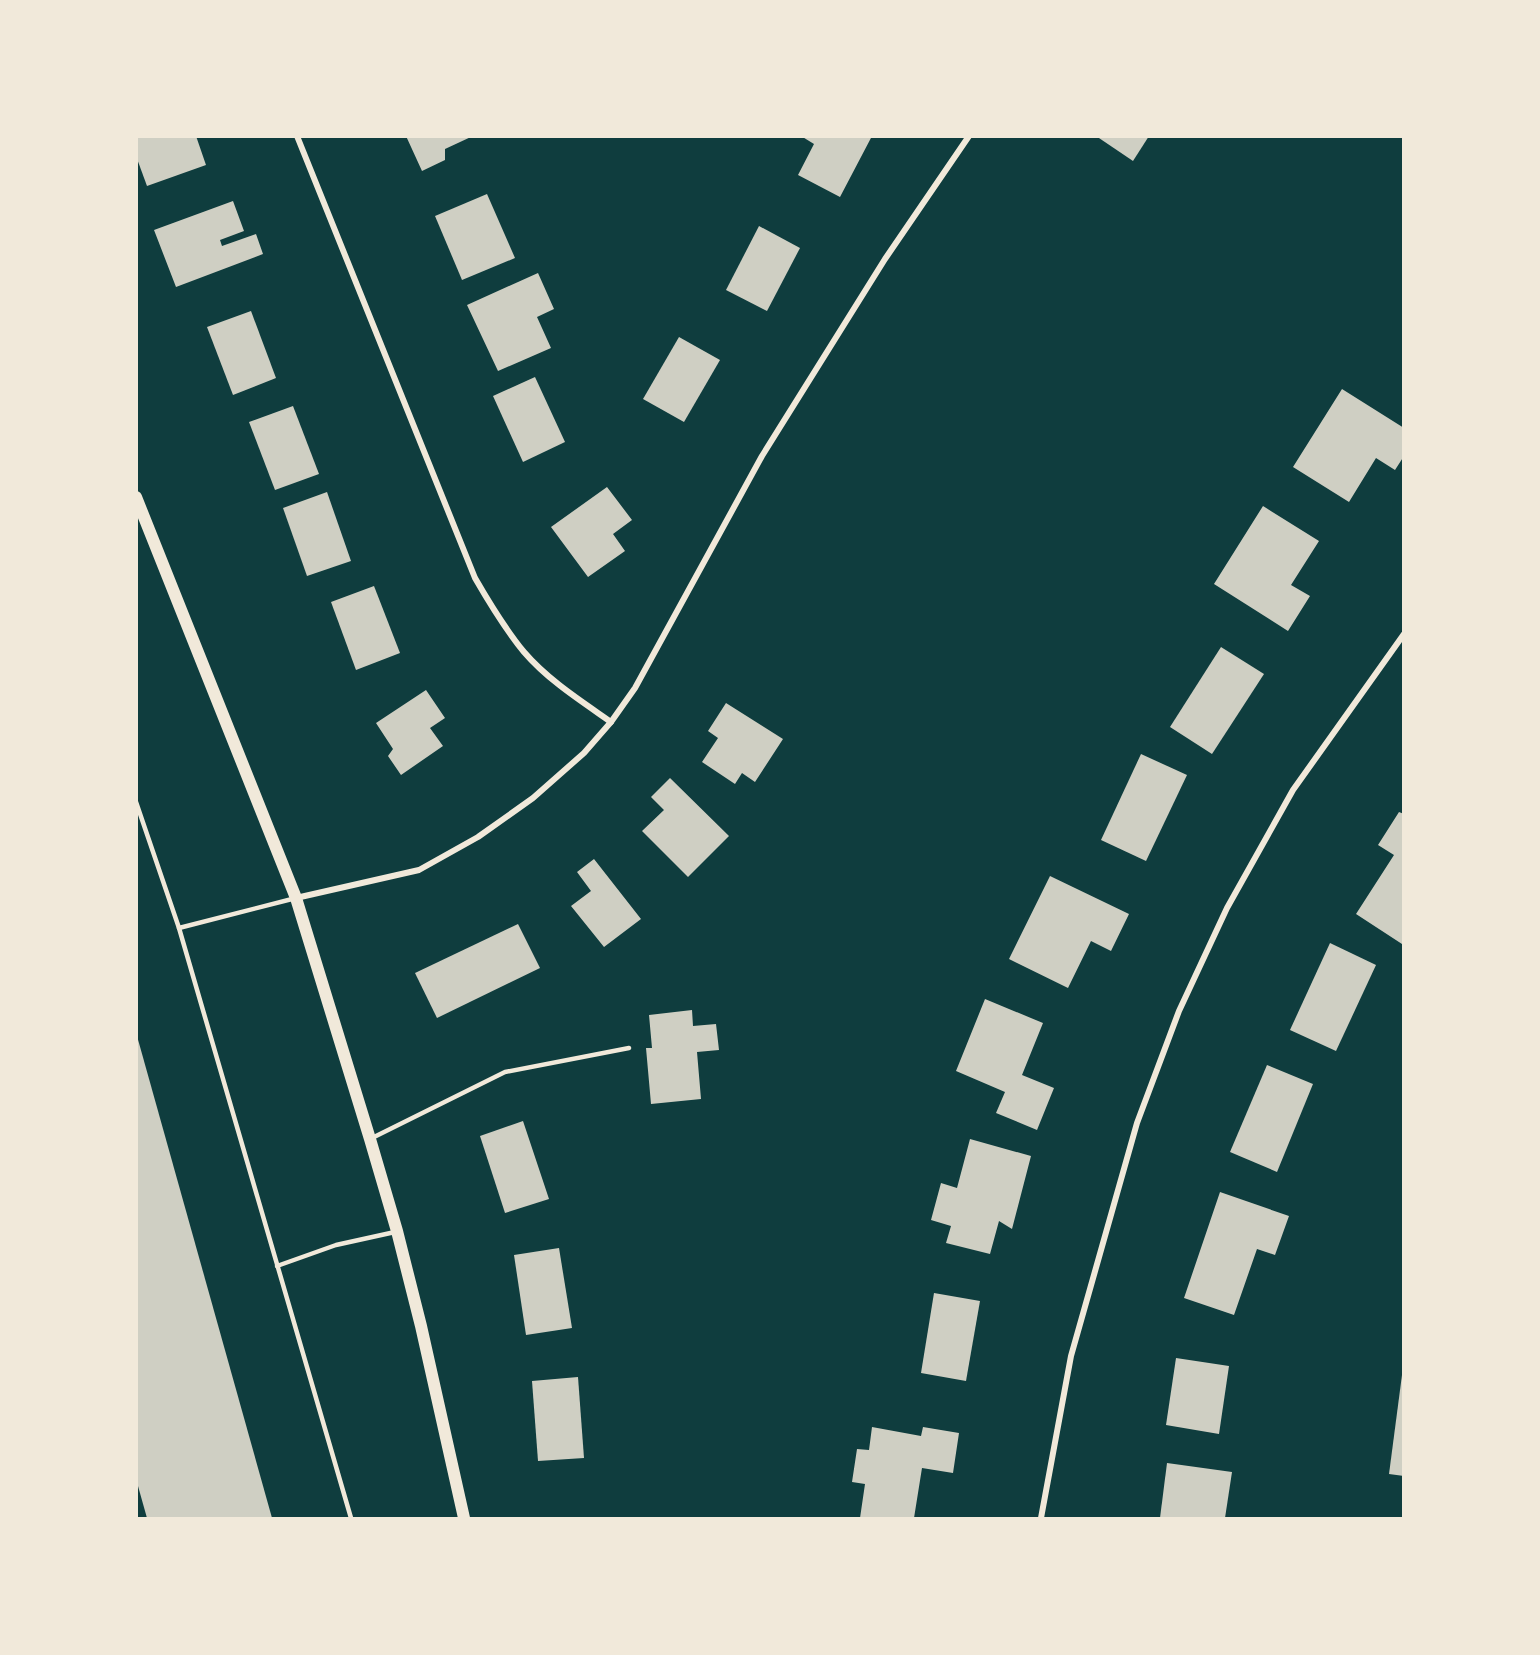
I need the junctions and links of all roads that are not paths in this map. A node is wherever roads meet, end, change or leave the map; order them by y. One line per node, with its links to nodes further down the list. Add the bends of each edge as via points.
1 (297, 136): 5 (street, via 475,578 525,653 558,684)
2 (969, 136): 5 (street, via 885,259 762,456 635,688)
3 (136, 497): 7 (main road)
4 (1404, 634): 15 (street, via 1293,790 1227,908 1179,1011 1137,1123 1071,1356)
5 (611, 722): 7 (street, via 584,753 533,798 478,837 419,870)
6 (136, 802): 8 (lane)
7 (296, 898): 8 (lane); 10 (main road)
8 (179, 928): 12 (lane)
9 (629, 1048): 10 (lane, via 505,1072)
10 (370, 1139): 11 (main road)
11 (397, 1232): 12 (lane, via 336,1245); 14 (main road)
12 (277, 1266): 13 (lane)
13 (351, 1518)
14 (464, 1518)
15 (1041, 1518)

